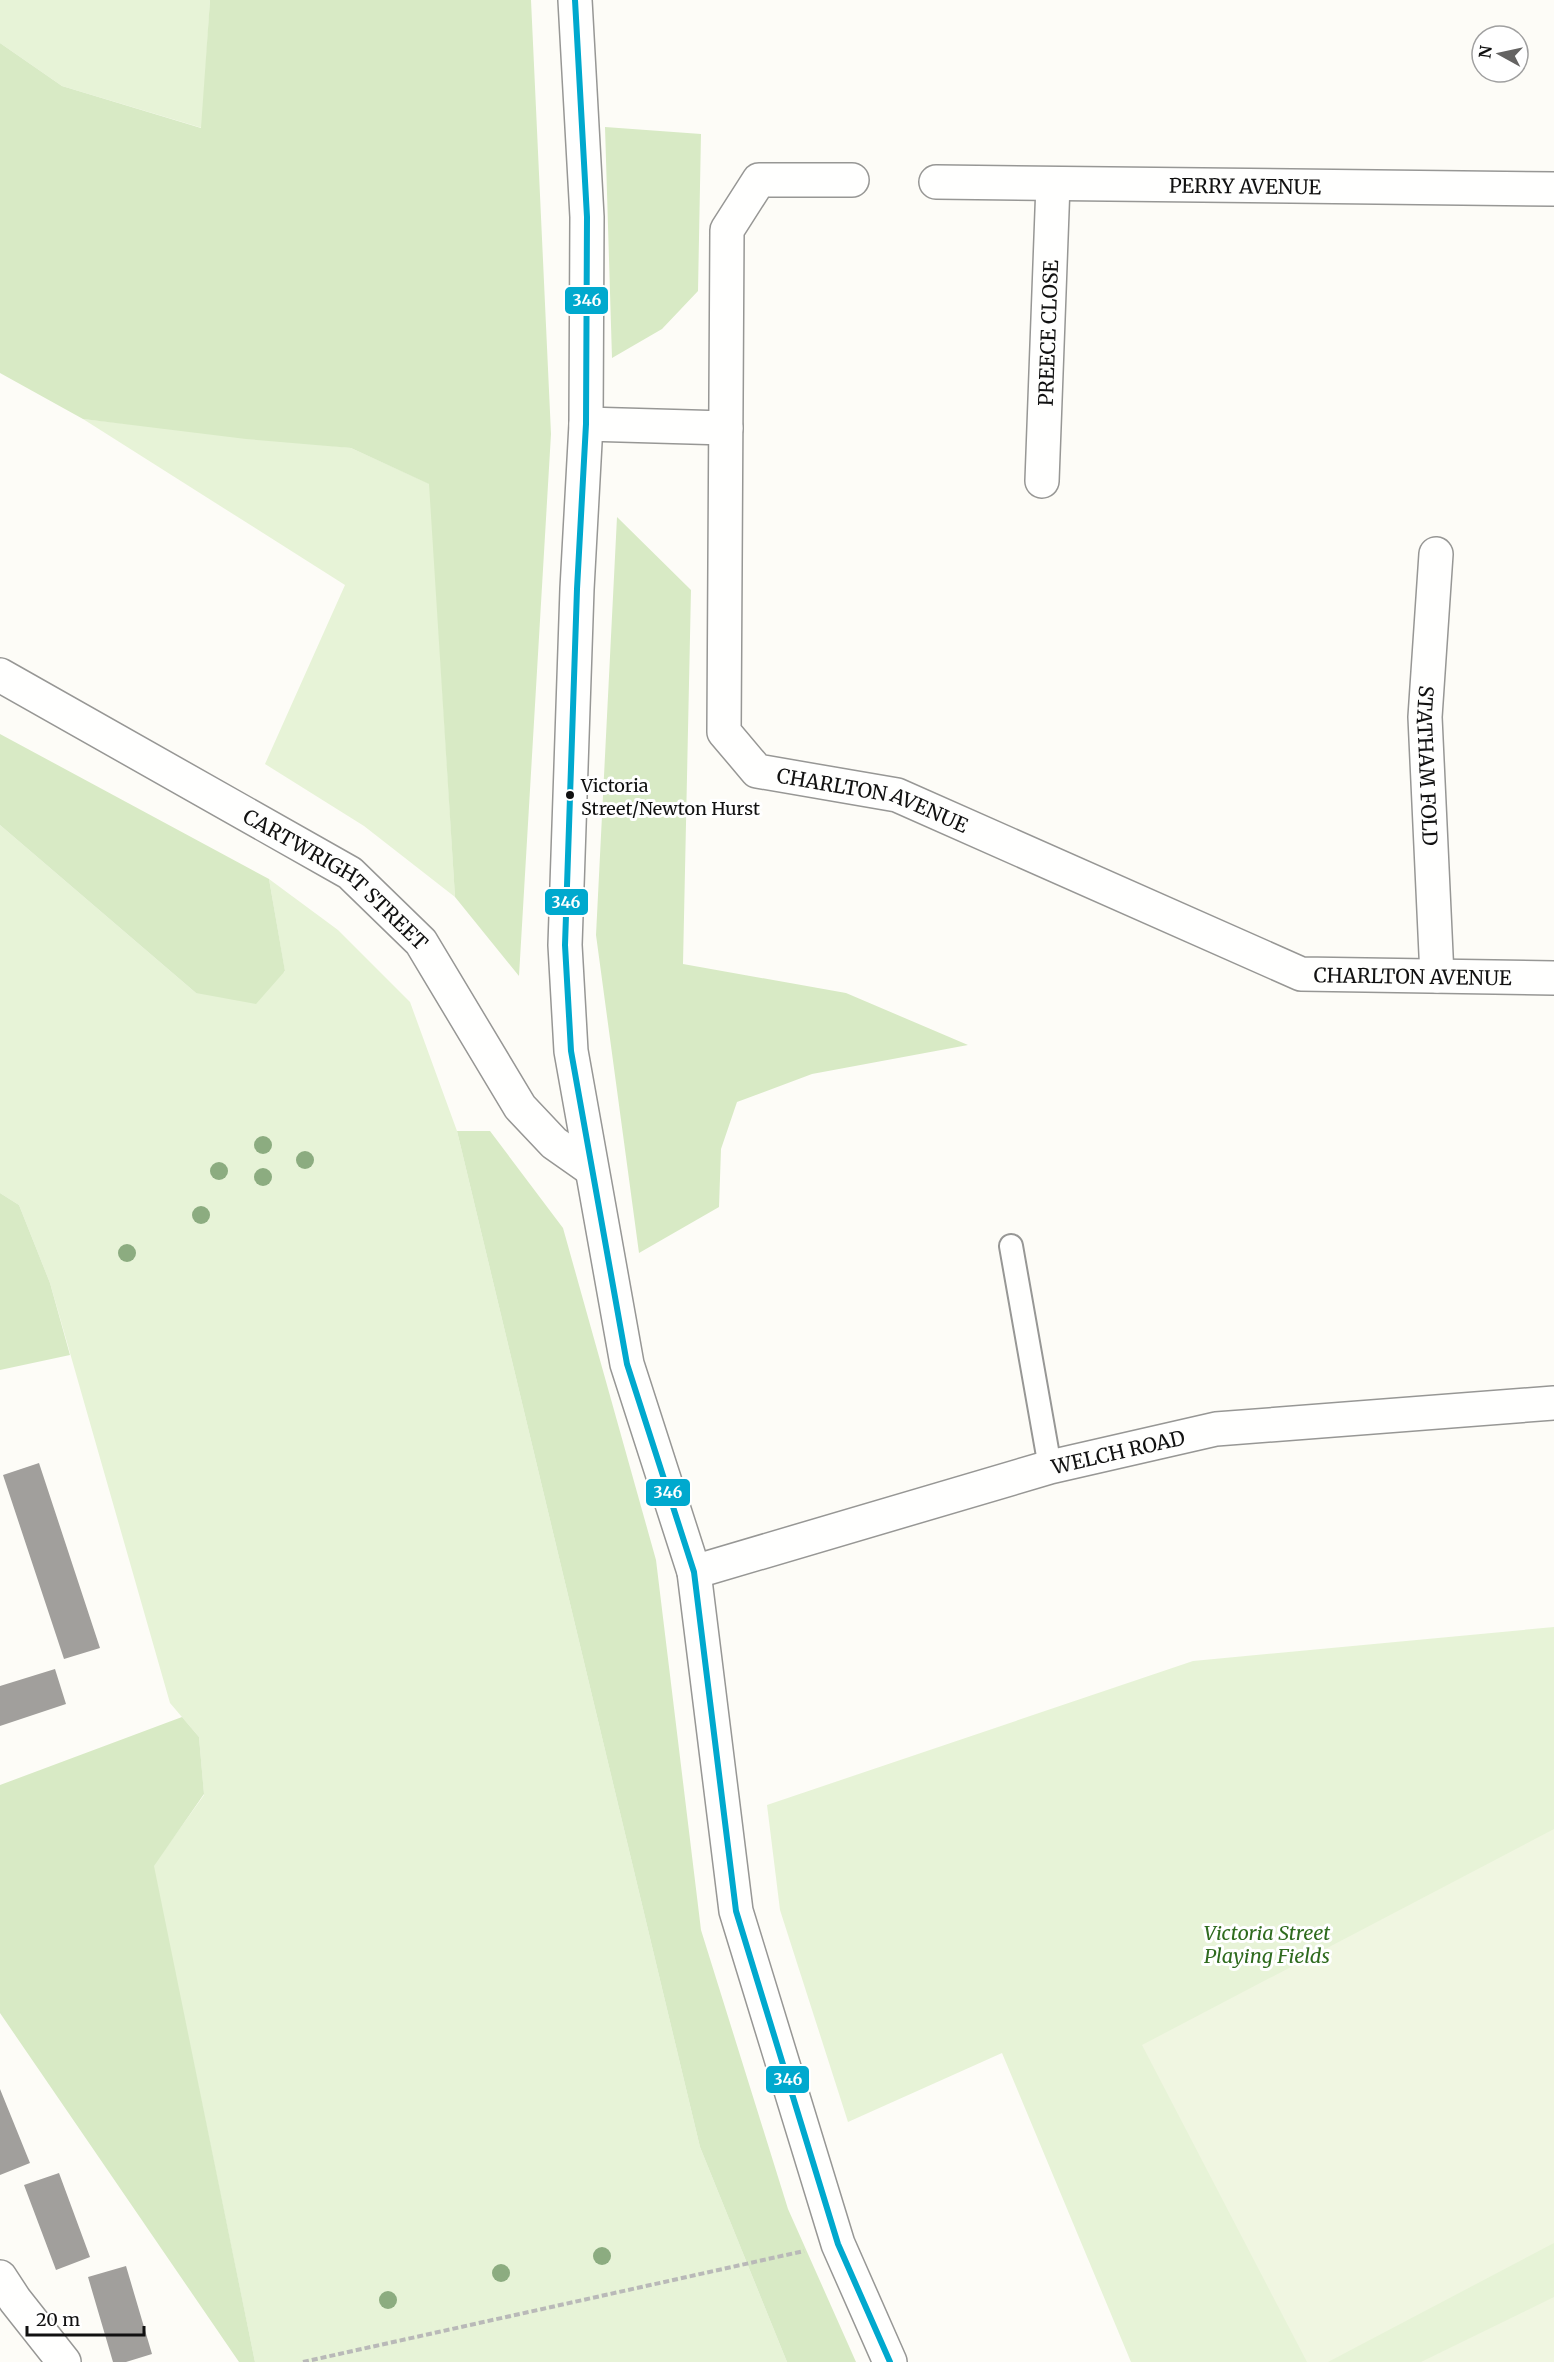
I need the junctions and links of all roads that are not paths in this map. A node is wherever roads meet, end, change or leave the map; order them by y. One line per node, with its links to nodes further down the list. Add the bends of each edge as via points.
1 (575, 0): 6 (street, via 587,217)
2 (852, 180): 7 (street, CHARLTON AVENUE, via 759,180 727,230)
3 (936, 182): 4 (street, PERRY AVENUE)
4 (1053, 184): 5 (street, PERRY AVENUE); 8 (street, PREECE CLOSE)
5 (1554, 189)
6 (586, 424): 7 (street); 13 (street, via 565,945 571,1051)
7 (726, 428): 11 (street, CHARLTON AVENUE, via 724,732 757,771 897,795 1301,974)
8 (1042, 481)
9 (1436, 554): 11 (street, STATHAM FOLD, via 1425,717)
10 (0, 675): 13 (street, CARTWRIGHT STREET, via 350,873 421,942 520,1107 554,1143)
11 (1437, 976): 12 (street, CHARLTON AVENUE)
12 (1554, 978)
13 (591, 1169): 17 (street, via 627,1364)
14 (1011, 1246): 16 (lane)
15 (1554, 1403): 16 (street, WELCH ROAD, via 1216,1429)
16 (1050, 1467): 17 (street, WELCH ROAD)
17 (694, 1572): 20 (street, via 736,1911 838,2244)
18 (5, 2294): 19 (street)
19 (64, 2362)
20 (890, 2362)

